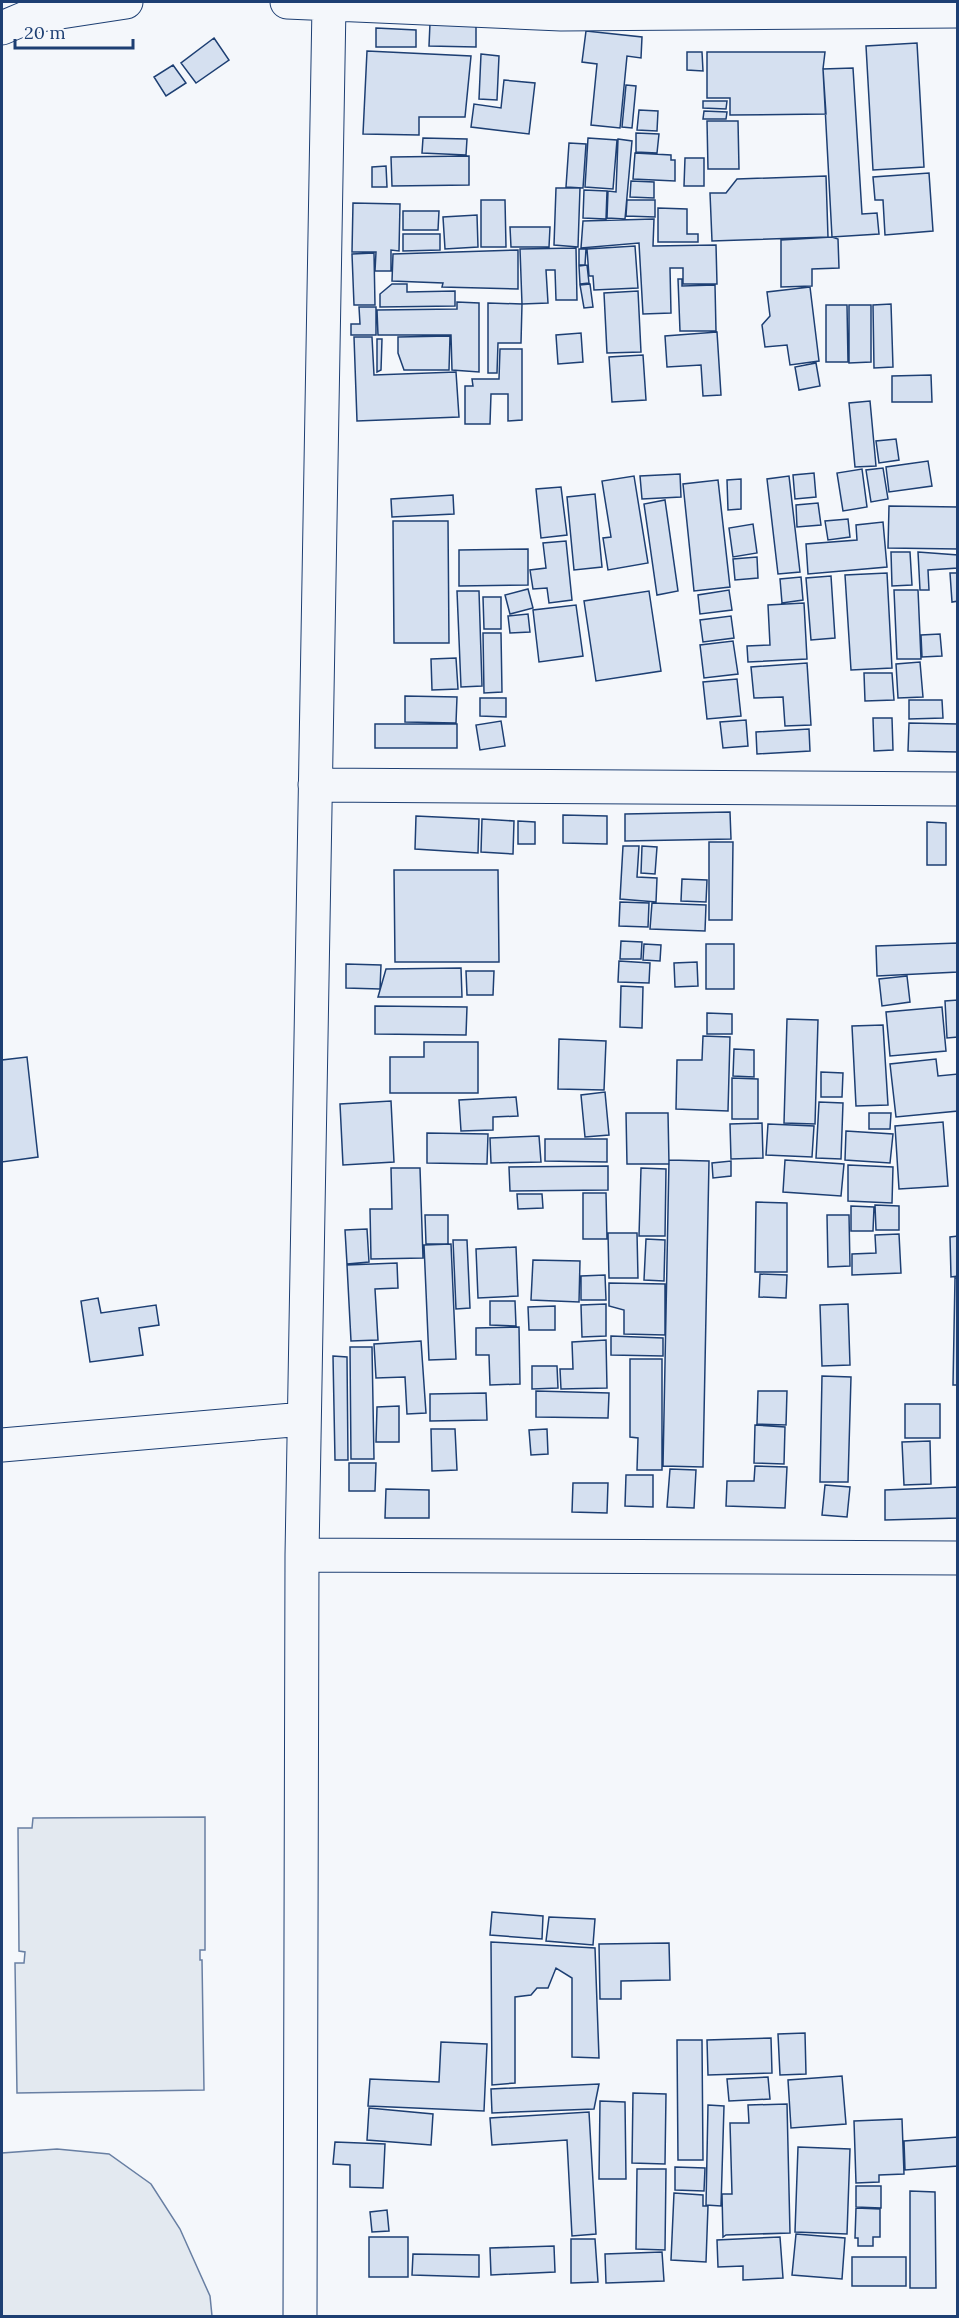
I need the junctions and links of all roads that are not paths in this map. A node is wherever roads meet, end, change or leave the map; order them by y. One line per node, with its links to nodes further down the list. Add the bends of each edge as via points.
1 (126, 2): 5 (street, via 28,17)
2 (287, 2): 3 (street)
3 (329, 5): 4 (street, via 561,14); 6 (street)
4 (957, 11)
5 (2, 27)
6 (315, 785): 7 (street); 8 (street)
7 (957, 789)
8 (304, 1419): 9 (street); 10 (street)
9 (2, 1445)
10 (302, 1555): 11 (street); 12 (street)
11 (957, 1558)
12 (300, 2316)

